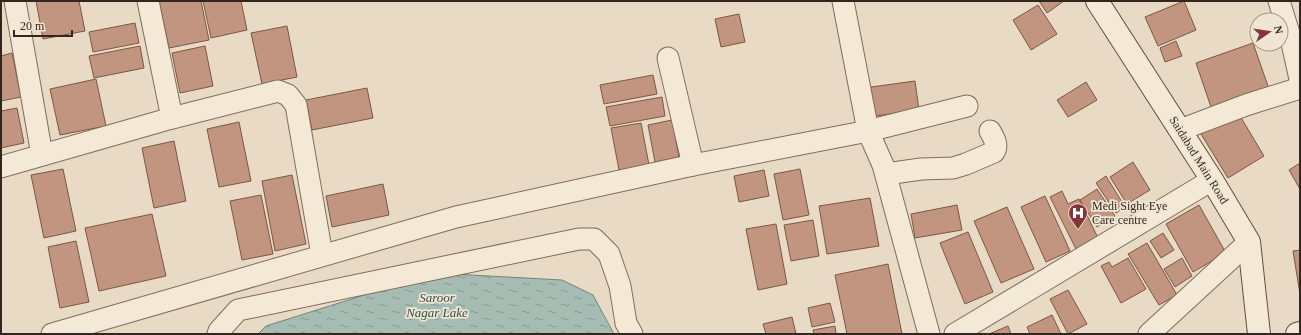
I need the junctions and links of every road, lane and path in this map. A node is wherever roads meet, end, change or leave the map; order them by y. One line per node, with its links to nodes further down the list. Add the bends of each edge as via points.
1 (15, 1): 14 (street)
2 (148, 1): 10 (street)
3 (843, 1): 12 (street)
4 (1279, 1): 7 (street)
5 (1100, 2): 11 (main road, Saidabad Main Road)
6 (668, 58): 15 (street)
7 (1300, 79)
8 (1300, 88): 11 (street)
9 (967, 106): 12 (street)
10 (172, 118): 14 (street); 20 (street, via 278,91 288,95 296,105)
11 (1180, 130): 18 (main road, Saidabad Main Road)
12 (868, 131): 15 (street); 17 (street)
13 (990, 131): 17 (street, via 996,146 994,152 966,164 952,168)
14 (42, 155): 16 (street)
15 (692, 165): 20 (street, via 456,217)
16 (1, 167)
17 (886, 174): 25 (street)
18 (1212, 180): 19 (main road, Saidabad Main Road); 26 (street)
19 (1249, 242): 27 (street); 28 (main road, Saidabad Main Road)
20 (322, 255): 22 (street)
21 (1300, 333): 29 (main road)
22 (52, 334)
23 (218, 334): 24 (street, via 238,310 578,239 594,239 609,254 620,286 626,323)
24 (632, 334)
25 (929, 334)
26 (955, 334)
27 (1149, 334)
28 (1259, 334)
29 (1297, 334)

